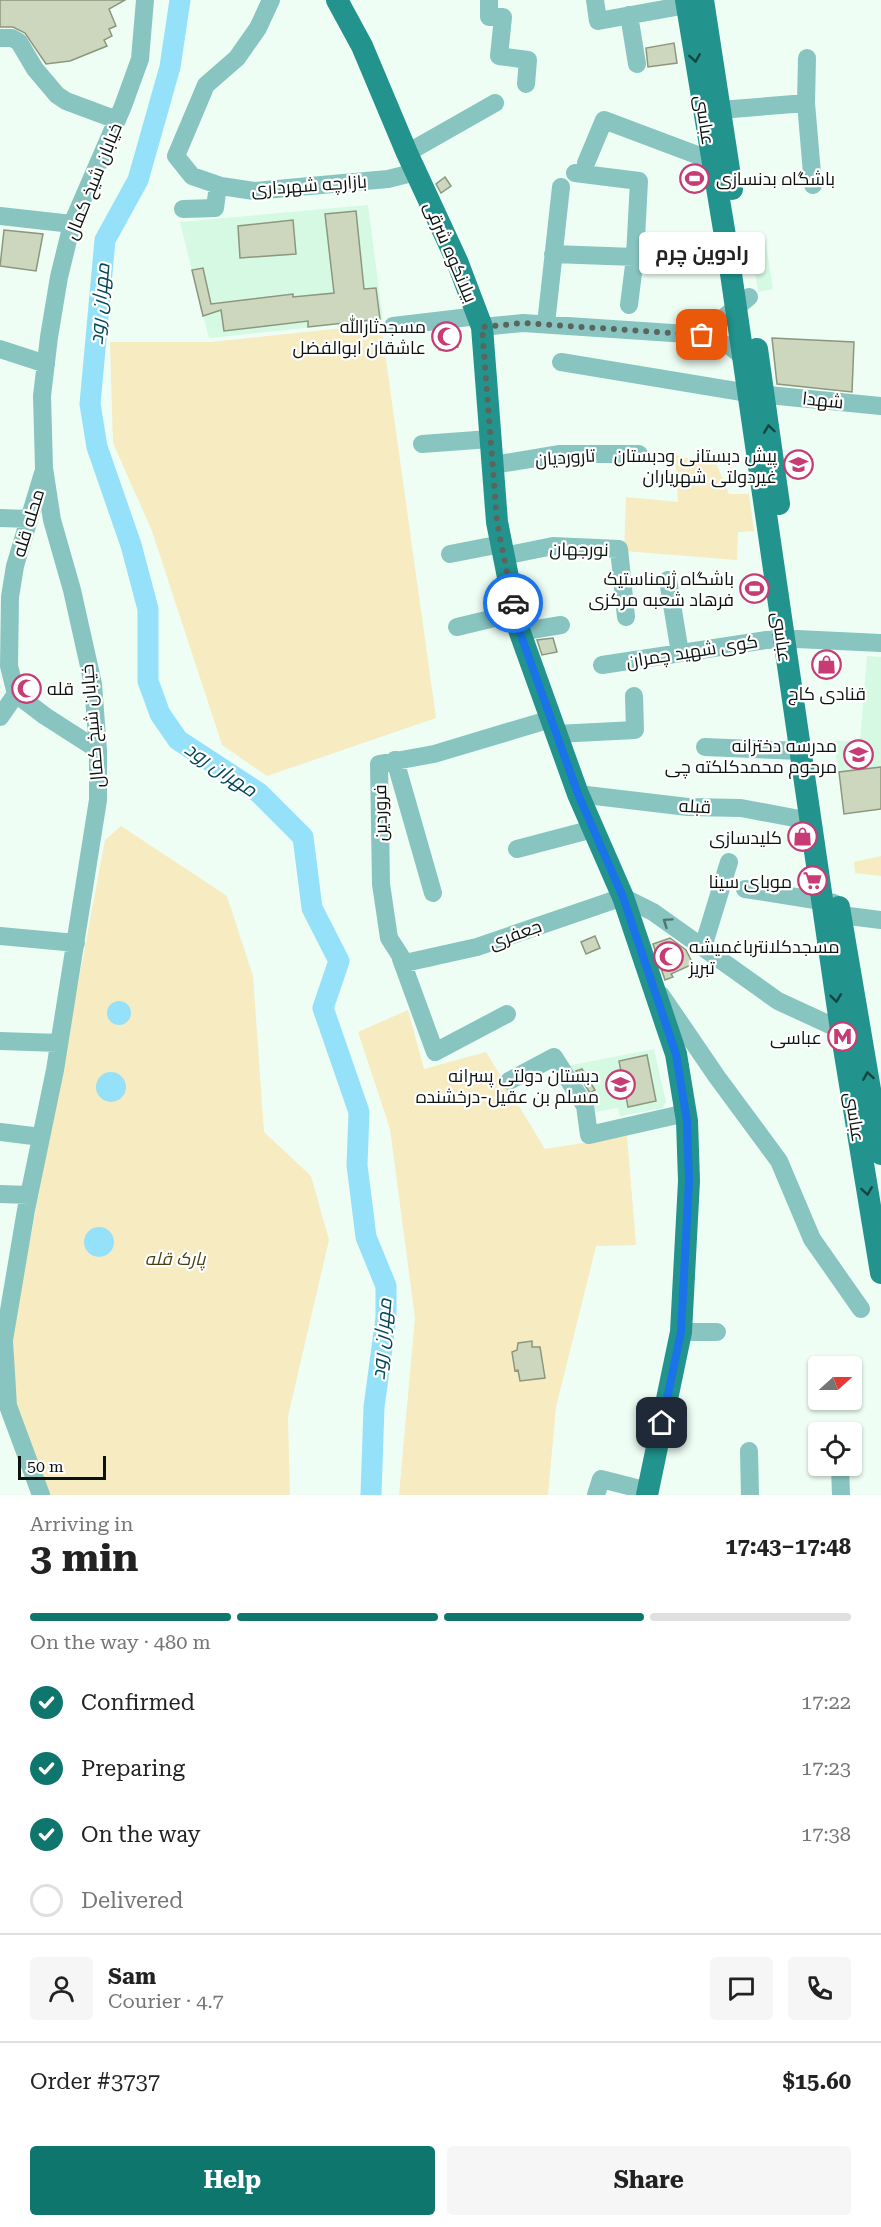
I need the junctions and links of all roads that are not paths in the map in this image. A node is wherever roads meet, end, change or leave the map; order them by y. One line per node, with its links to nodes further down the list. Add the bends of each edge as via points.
1 (145, 0): 15 (street, خیابان شیخ کمال, via 140,59)
2 (272, 0): 19 (street, بازارچه شهرداری, via 237,58 206,85 176,156 192,176)
3 (337, 0): 16 (main road, بیلانکوه شرقی, via 362,46)
4 (489, 0): 11 (street, via 489,17 503,17 499,56 528,60)
5 (595, 0): 7 (street, via 598,21)
6 (695, 2): 7 (street); 14 (main road, عباسى); 17 (main road, عباسى, one-way to 17)
7 (629, 15): 10 (street)
8 (0, 38): 15 (street, via 19,42 47,85 66,101)
9 (807, 58): 13 (street)
10 (637, 64)
11 (526, 84)
12 (495, 103): 16 (street, بازارچه شهرداری)
13 (806, 103): 14 (street); 18 (street)
14 (720, 110): 17 (main road, عباسى)
15 (117, 120): 23 (street, خیابان شیخ کمال)
16 (412, 163): 19 (street, بازارچه شهرداری, via 388,179 254,191); 29 (main road, بیلانکوه شرقی)
17 (720, 163): 25 (street, via 604,120 581,168 639,181); 26 (main road, عباسى)
18 (813, 184)
19 (218, 185): 21 (street, via 215,208)
20 (561, 187): 24 (street)
21 (183, 209)
22 (0, 216): 23 (street)
23 (72, 224): 36 (street, خیابان شیخ کمال, via 59,277)
24 (553, 254): 25 (street); 30 (street)
25 (635, 257): 26 (street); 28 (street)
26 (736, 261): 27 (main road, عباسى)
27 (742, 303): 32 (street); 35 (main road, عباسى)
28 (629, 305)
29 (480, 321): 30 (street); 31 (street); 39 (main road, بیلانکوه شرقی)
30 (546, 324): 32 (street)
31 (393, 326)
32 (702, 335): 35 (street, via 731,347)
33 (0, 349): 36 (street)
34 (561, 362): 37 (street, شهدا)
35 (752, 363): 37 (main road, عباسى)
36 (46, 364): 43 (street, خیابان شیخ کمال, via 42,396)
37 (756, 394): 38 (street, شهدا); 53 (main road, عباسى)
38 (881, 406)
39 (490, 439): 40 (street); 42 (main road, بیلانکوه شرقی)
40 (422, 444)
41 (639, 454): 42 (street, تاروردیان, via 560,454)
42 (492, 465): 46 (main road, بیلانکوه شرقی)
43 (44, 468): 45 (street, محله قله); 62 (street, خیابان شیخ کمال, via 52,520 93,684)
44 (0, 518): 45 (street)
45 (29, 519): 57 (street, محله قله, via 10,597 9,666)
46 (502, 550): 47 (street, نورجهان); 49 (street, نورجهان, via 553,546 619,549); 50 (main road, بیلانکوه شرقی)
47 (450, 554)
48 (668, 580): 55 (street)
49 (626, 617)
50 (517, 622): 51 (street); 52 (street); 60 (main road, بیلانکوه شرقی)
51 (561, 625)
52 (457, 627)
53 (790, 639): 54 (street, کوی شهید چمران); 55 (street, کوی شهید چمران); 63 (main road, عباسى); 66 (main road, عباسى)
54 (881, 643)
55 (680, 653): 56 (street, کوی شهید چمران)
56 (602, 665)
57 (16, 694): 59 (street); 62 (street)
58 (634, 696): 60 (street, فروردین, via 635,730)
59 (0, 717)
60 (554, 727): 64 (street, فروردین); 65 (main road, بیلانکوه شرقی)
61 (705, 747): 63 (street)
62 (98, 750): 76 (street, خیابان شیخ کمال, via 98,800)
63 (800, 751): 66 (main road, عباسى)
64 (395, 760): 71 (street); 78 (street, فروردین, via 379,764 381,884 389,938)
65 (578, 794): 66 (street, قبله, via 688,807 741,808); 67 (main road, بیلانکوه شرقی)
66 (818, 822): 73 (main road, عباسى)
67 (593, 829): 68 (street); 72 (main road, بیلانکوه شرقی)
68 (518, 849)
69 (729, 862): 77 (street)
70 (745, 889): 73 (street)
71 (433, 893)
72 (623, 897): 77 (street, one-way to 72, via 653,912); 78 (street, جعفری, via 477,948); 79 (main road, بیلانکوه شرقی)
73 (834, 907): 74 (street); 81 (main road, عباسى, one-way to 81); 84 (main road, عباسى)
74 (881, 920)
75 (0, 936): 76 (street)
76 (75, 943): 83 (street, خیابان شیخ کمال)
77 (703, 947): 81 (street, via 778,1001)
78 (403, 961): 80 (street, via 435,1052)
79 (651, 982): 86 (main road, بیلانکوه شرقی, via 676,1054); 93 (street, via 779,1161 812,1239)
80 (507, 1014)
81 (841, 1030): 84 (main road); 92 (main road, عباسى, one-way to 92)
82 (0, 1041): 83 (street)
83 (59, 1043): 88 (street, خیابان شیخ کمال)
84 (872, 1045): 89 (main road, عباسى, one-way to 84)
85 (509, 1081): 86 (street, via 554,1057 585,1106 589,1135)
86 (686, 1113): 95 (main road, بیلانکوه شرقی, via 689,1181)
87 (0, 1132): 88 (street)
88 (41, 1137): 91 (street, خیابان شیخ کمال)
89 (881, 1154)
90 (0, 1194): 91 (street)
91 (29, 1195): 94 (street, خیابان شیخ کمال)
92 (881, 1273)
93 (861, 1309)
94 (3, 1322): 97 (street, خیابان شیخ کمال)
95 (681, 1332): 96 (street); 101 (main road, بیلانکوه شرقی)
96 (717, 1332)
97 (8, 1406): 98 (street); 102 (street, خیابان شیخ کمال)
98 (0, 1428)
99 (749, 1451): 104 (street)
100 (840, 1476): 105 (street)
101 (647, 1493): 103 (street, via 601,1479)
102 (41, 1495)
103 (596, 1495)
104 (750, 1495)
105 (841, 1495)

